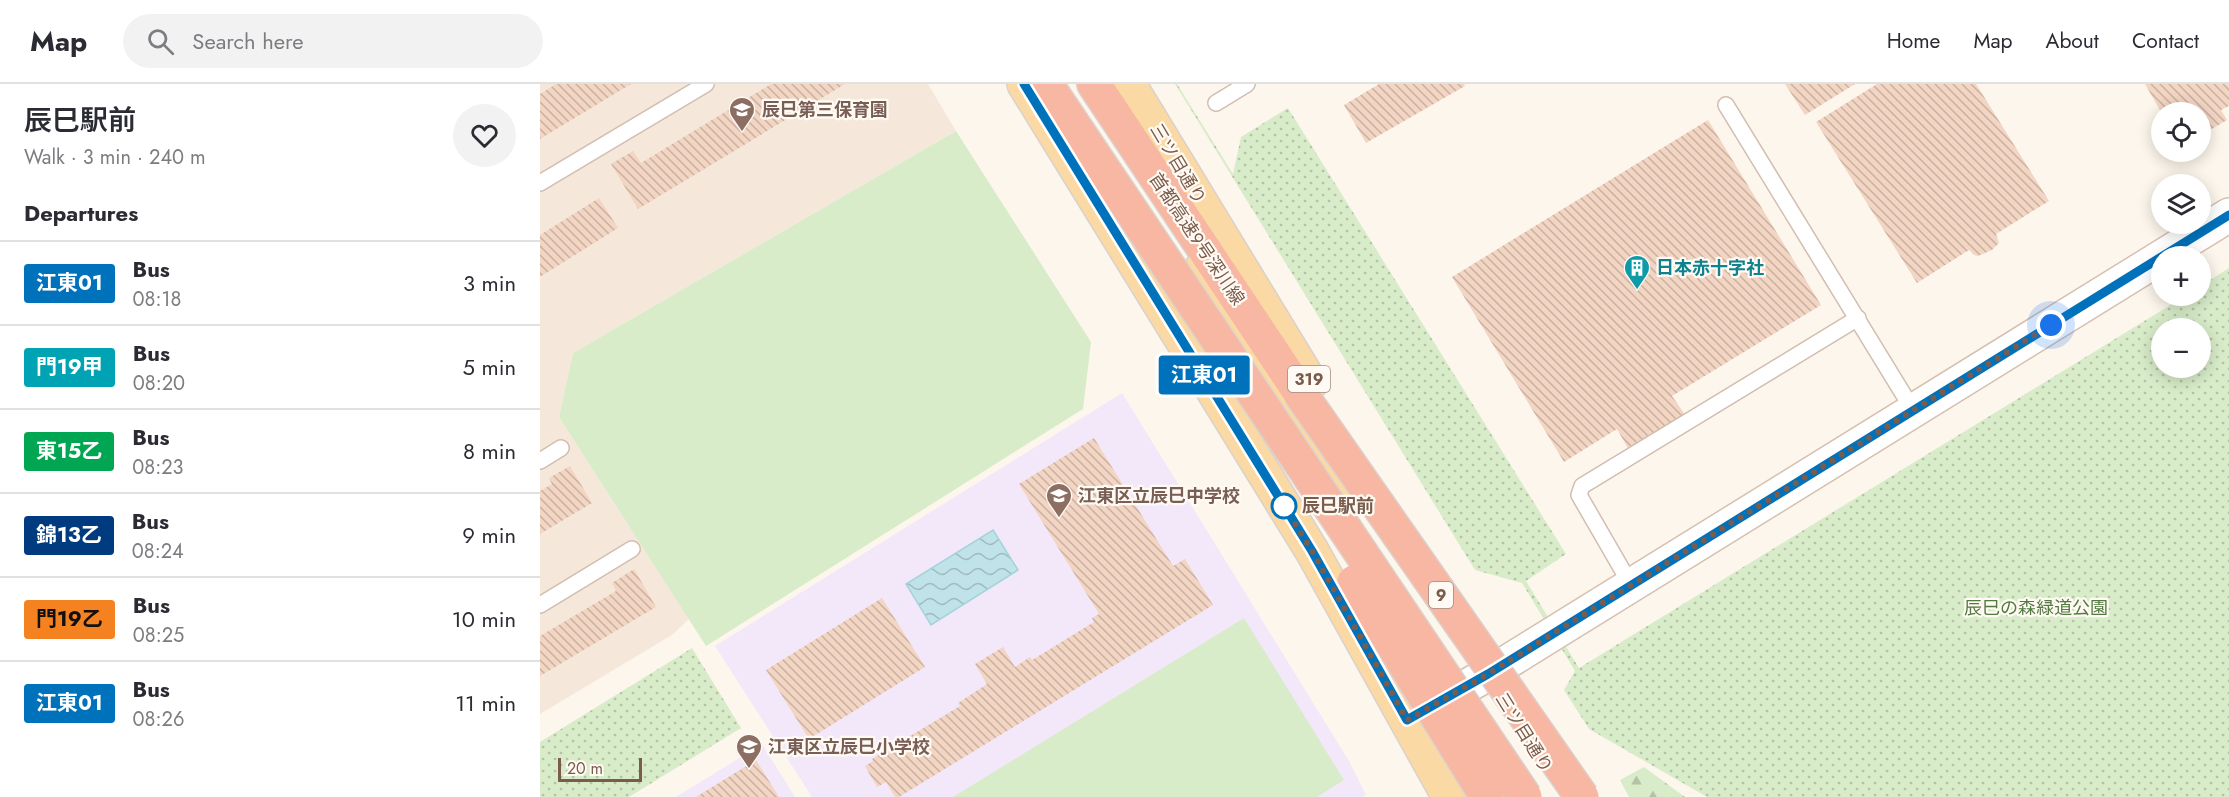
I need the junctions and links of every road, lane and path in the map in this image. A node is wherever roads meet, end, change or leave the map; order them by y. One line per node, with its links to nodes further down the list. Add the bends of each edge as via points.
1 (706, 84): 10 (lane)
2 (1024, 84): 22 (main road, via 1312,551)
3 (1045, 84): 24 (highway, bridge); 26 (highway, bridge)
4 (1083, 84): 21 (main road, 三ツ目通り / 319, via 1373,547)
5 (1094, 84): 13 (highway, 首都高速9号深川線 / 9)
6 (1129, 84): 20 (main road, 三ツ目通り / 319)
7 (1247, 84): 8 (lane)
8 (1216, 103)
9 (1726, 105): 12 (lane)
10 (540, 183)
11 (2229, 214): 14 (street)
12 (1857, 318): 14 (lane); 18 (lane, via 1582,486 1579,495)
13 (1300, 393): 27 (highway, bridge); 29 (highway, 9, bridge)
14 (1913, 410): 18 (street)
15 (561, 447): 16 (lane)
16 (540, 460)
17 (632, 549): 19 (lane)
18 (1631, 585): 20 (street)
19 (540, 605)
20 (1488, 674): 21 (street); 28 (main road, 三ツ目通り / 319)
21 (1451, 696): 22 (street); 25 (main road, 三ツ目通り / 319)
22 (1407, 720): 23 (main road)
23 (1449, 797)
24 (1488, 797)
25 (1507, 797)
26 (1525, 797)
27 (1548, 797)
28 (1564, 797)
29 (1582, 797)

